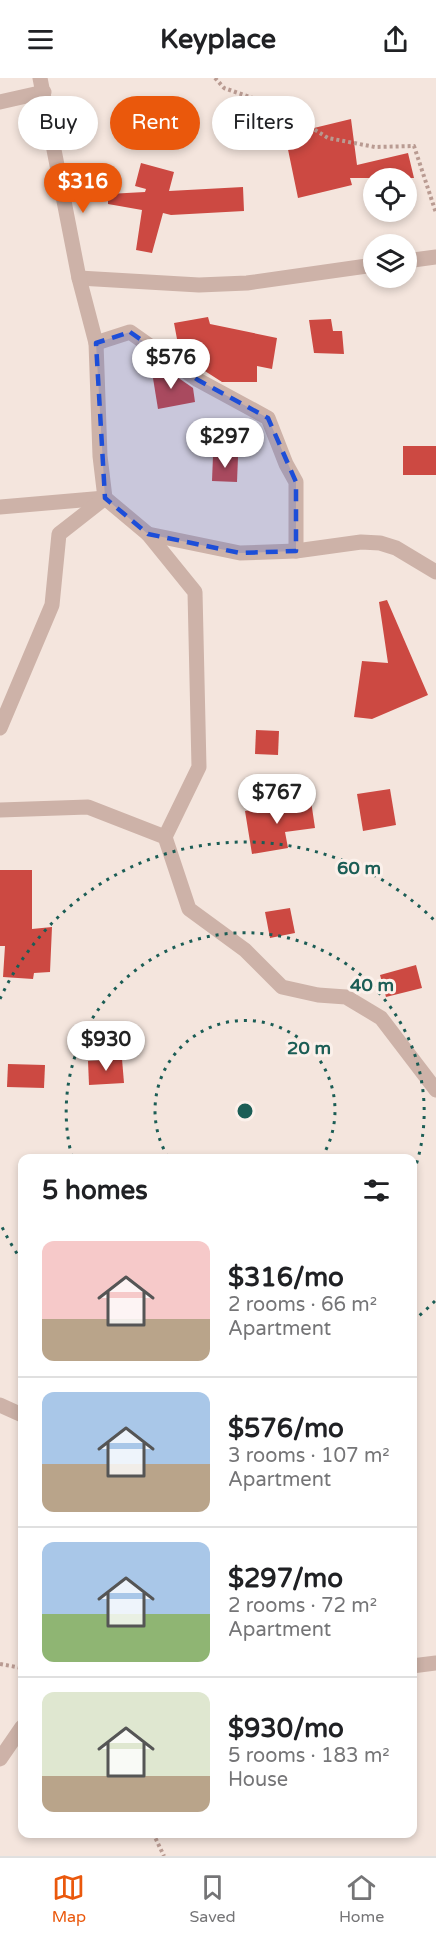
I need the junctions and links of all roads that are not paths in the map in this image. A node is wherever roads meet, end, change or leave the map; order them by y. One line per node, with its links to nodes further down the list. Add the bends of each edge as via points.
1 (42, 85): 2 (street); 6 (street)
2 (0, 102)
3 (436, 257): 4 (street)
4 (417, 260)
5 (363, 267): 6 (street, via 247,283 200,285)
6 (79, 278): 7 (street)
7 (96, 343): 8 (street); 11 (street, via 130,332 198,380 268,418 296,482)
8 (105, 498): 9 (street); 10 (street); 13 (street, via 59,534 51,605)
9 (0, 507)
10 (148, 534): 11 (street, via 240,553); 15 (street, via 195,592 199,767)
11 (296, 551): 12 (street, via 380,543)
12 (436, 572)
13 (0, 728)
14 (0, 810): 15 (street, via 88,807)
15 (165, 837): 16 (street, via 189,909 245,950 282,987 346,998 381,1018)
16 (435, 1085)
17 (0, 1405): 18 (street)
18 (18, 1413)
19 (436, 1663): 20 (street)
20 (417, 1665)
21 (18, 1733): 22 (street)
22 (0, 1759)

